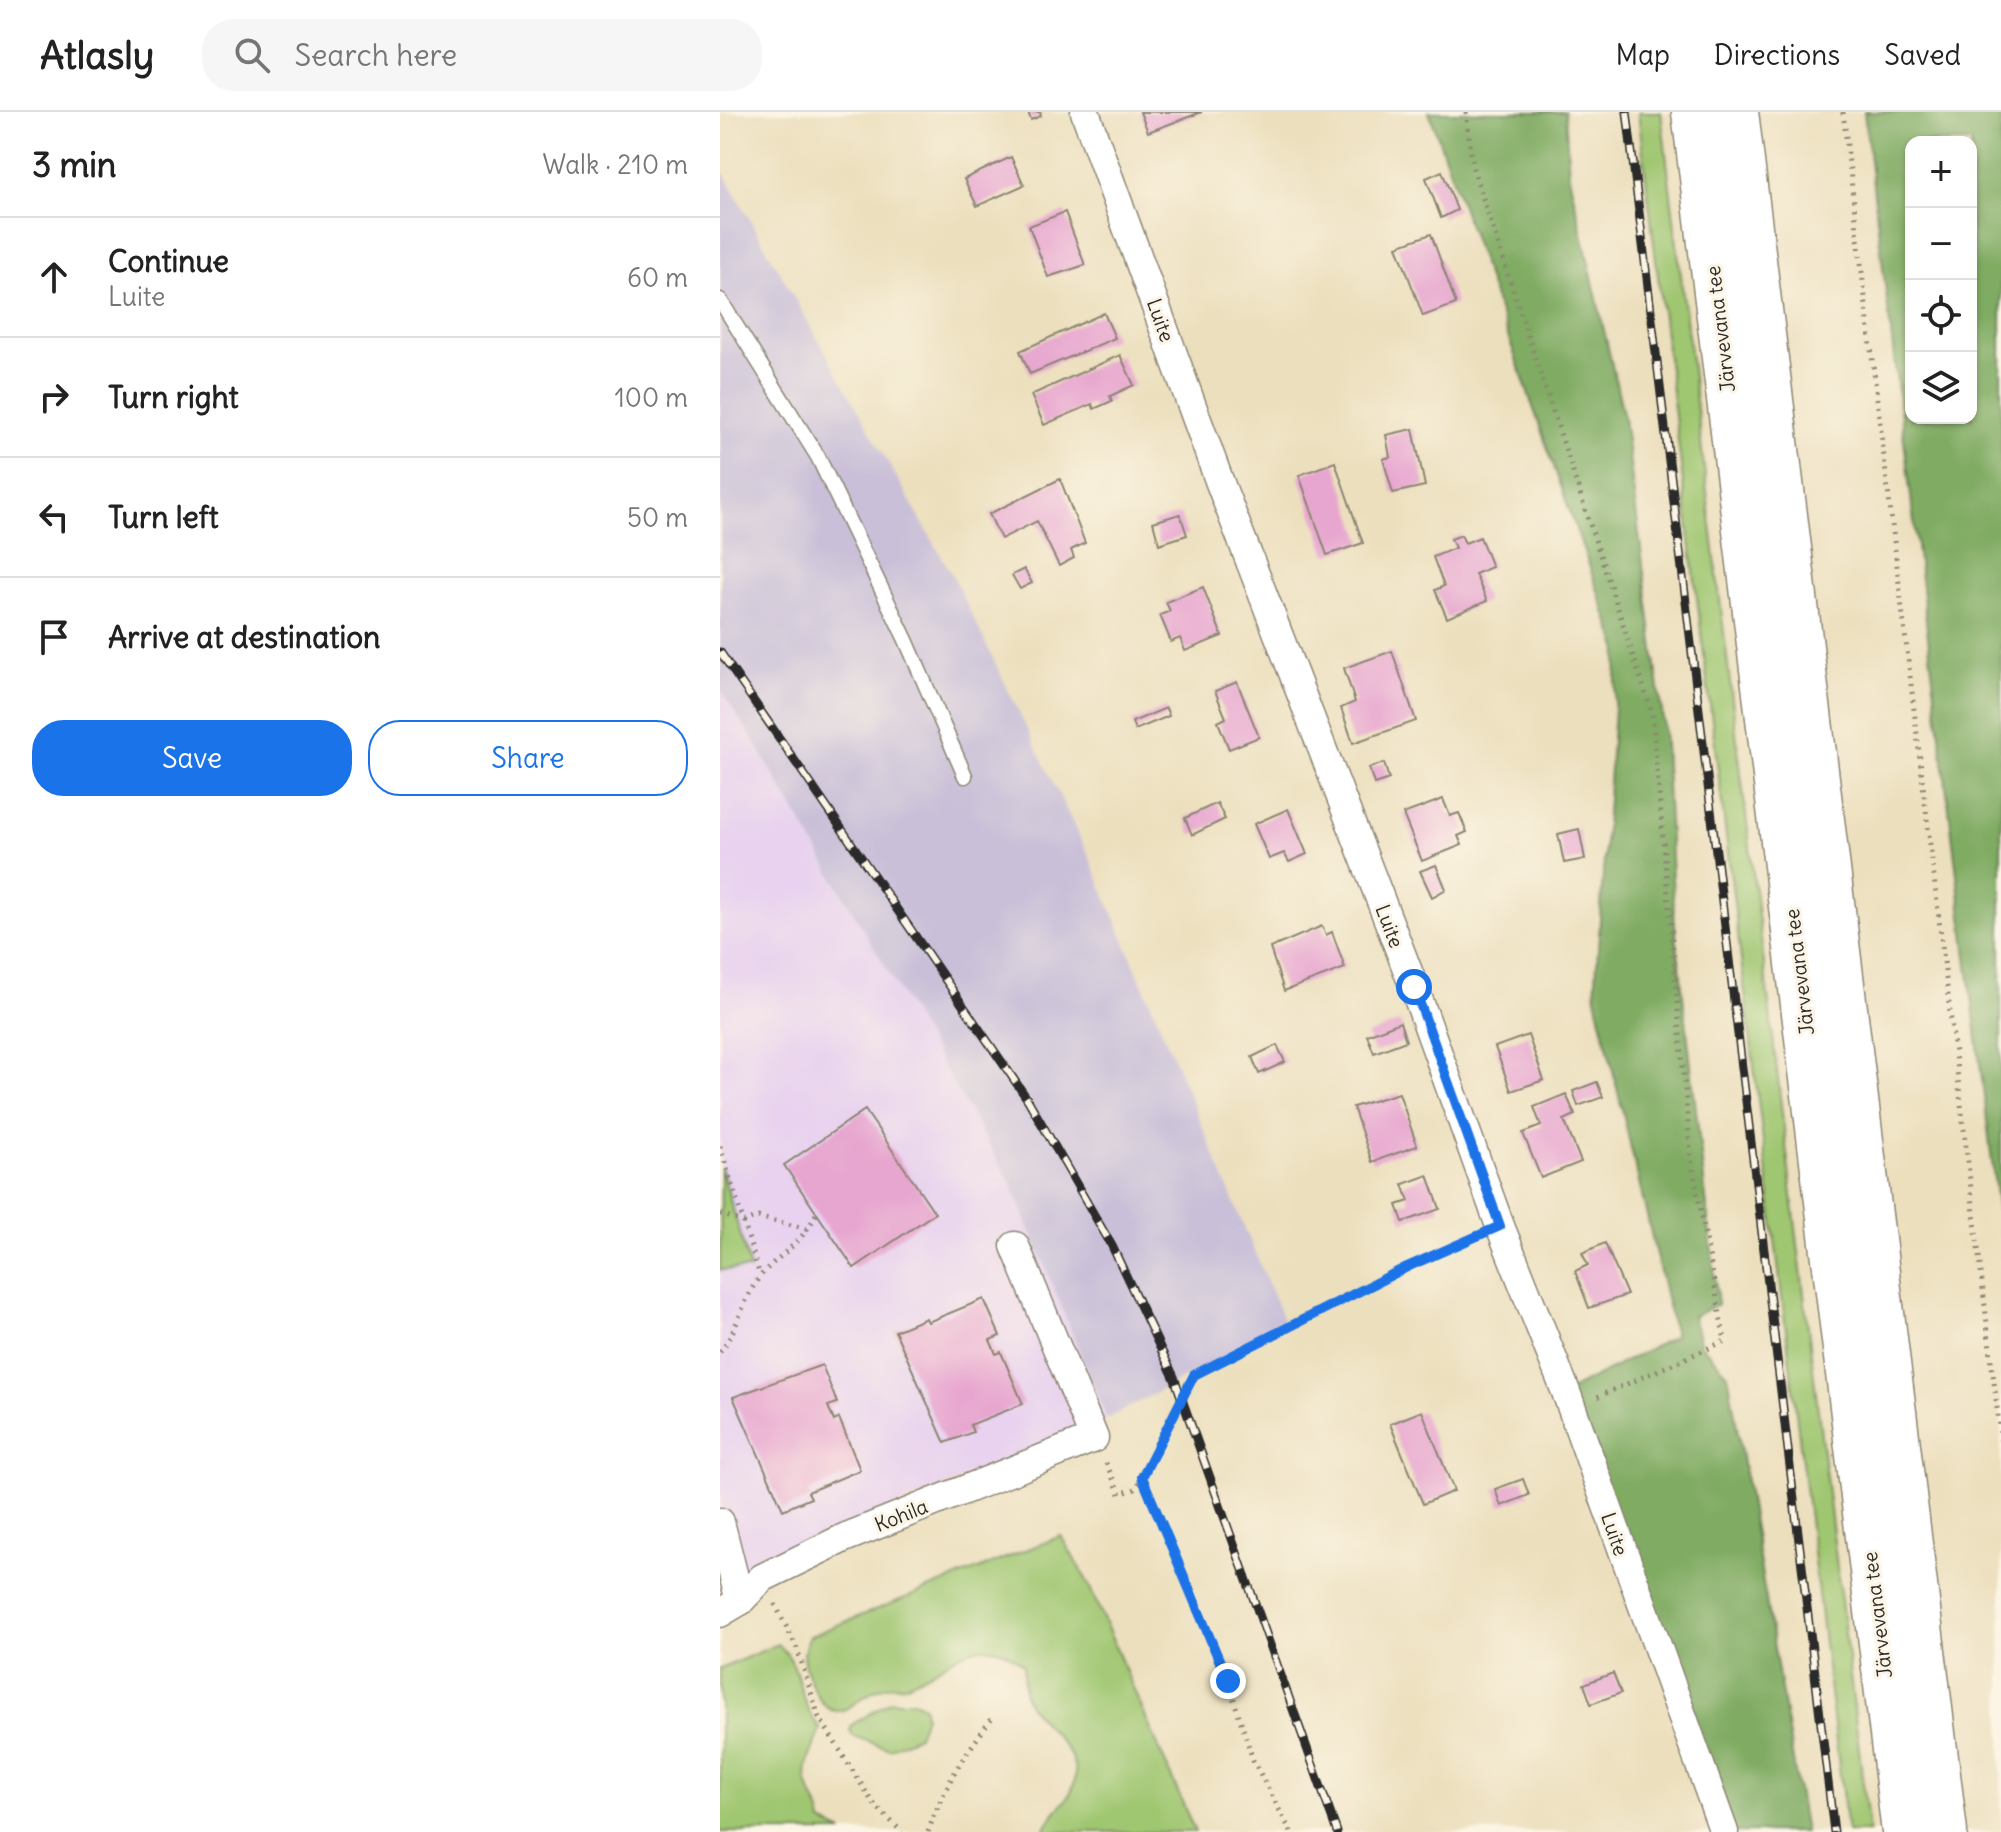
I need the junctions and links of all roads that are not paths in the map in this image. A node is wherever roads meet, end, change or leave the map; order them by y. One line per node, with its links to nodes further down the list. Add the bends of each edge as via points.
1 (1085, 112): 9 (street, Luite, via 1220,483 1572,1409)
2 (1694, 112): 10 (highway, Järvevana tee)
3 (1736, 112): 11 (highway, Järvevana tee)
4 (720, 300): 5 (lane, via 818,457)
5 (965, 776)
6 (1015, 1246): 8 (street, Kohila, via 1094,1438 844,1538 762,1578)
7 (720, 1522): 8 (street)
8 (730, 1607)
9 (1724, 1832)
10 (1904, 1832)
11 (1945, 1832)

